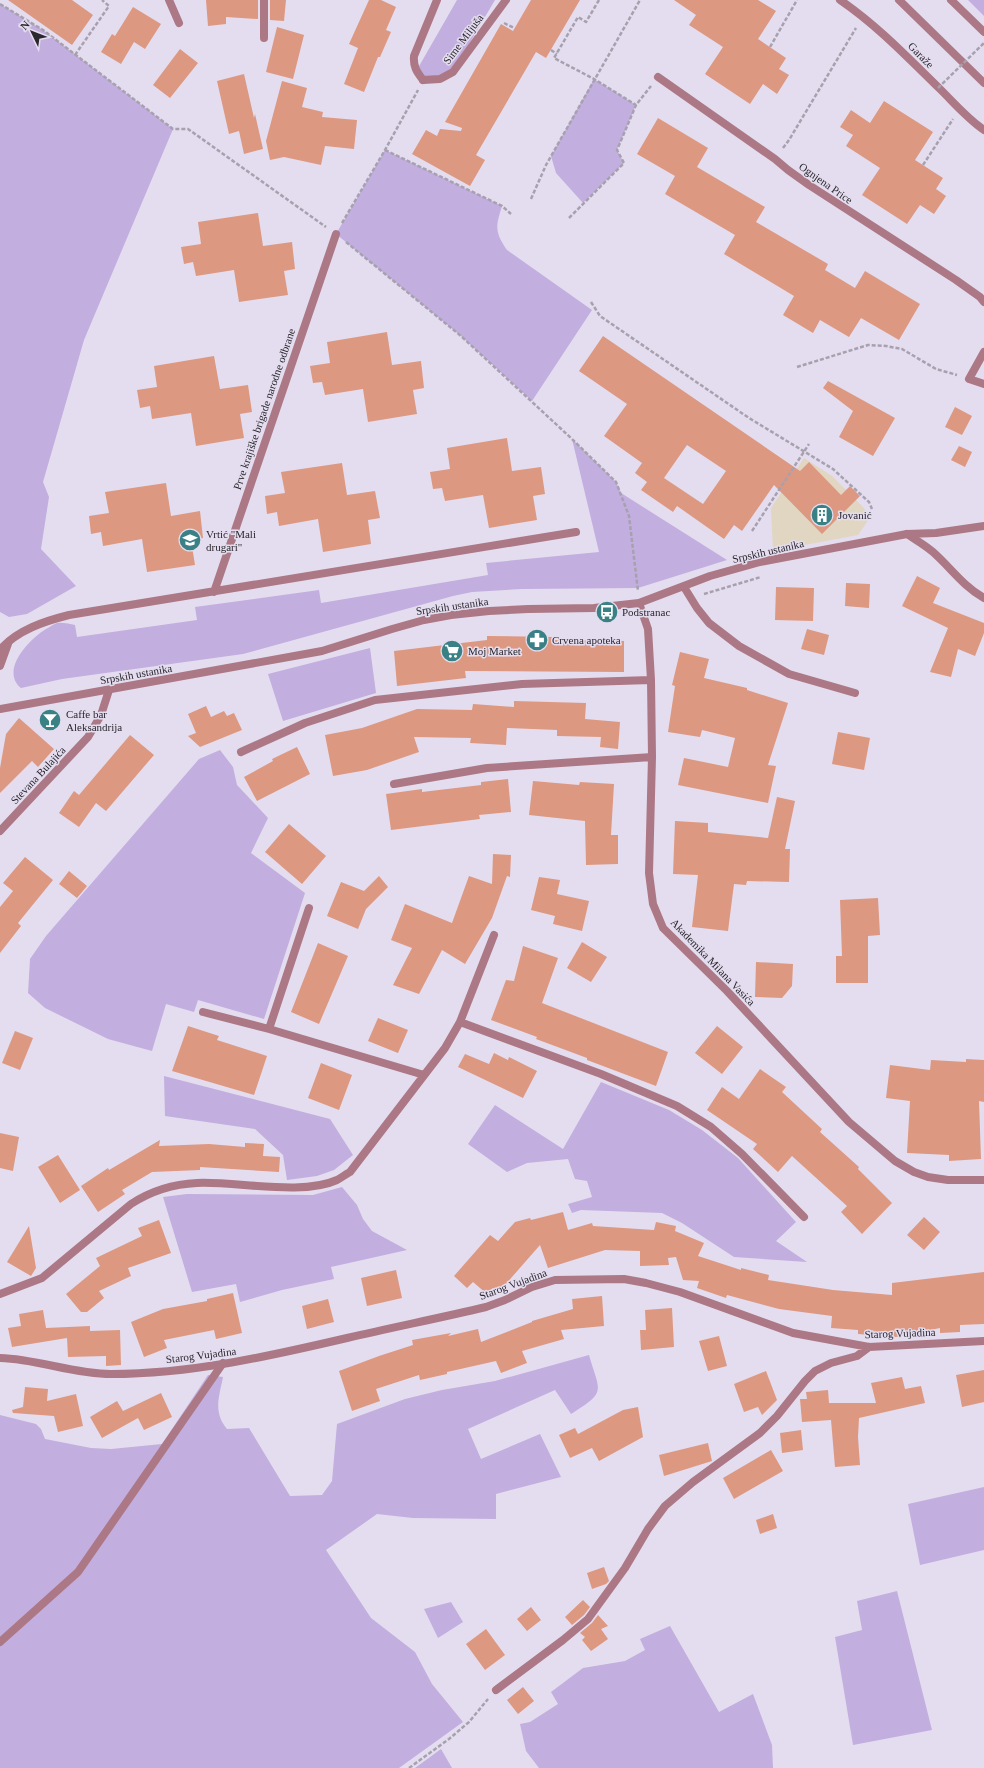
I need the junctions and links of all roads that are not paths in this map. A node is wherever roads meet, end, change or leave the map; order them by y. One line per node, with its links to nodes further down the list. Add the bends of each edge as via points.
1 (169, 0): 8 (street)
2 (264, 0): 10 (street)
3 (437, 0): 4 (street, Sime Miljuša, via 414,56 413,64 423,80 440,79 453,72)
4 (506, 0)
5 (840, 0): 13 (street, Garaže, via 884,33)
6 (898, 0): 12 (street)
7 (952, 0): 9 (street)
8 (179, 23)
9 (984, 32)
10 (264, 38)
11 (658, 77): 15 (street, Ognjena Price, via 848,212 956,280)
12 (984, 83)
13 (984, 130)
14 (336, 234): 22 (street, Prve krajiške brigade narodne odbrane)
15 (984, 302)
16 (984, 352): 17 (street, via 969,379)
17 (984, 384)
18 (984, 526): 20 (street, Srpskih ustanika, via 936,533)
19 (576, 532): 22 (street)
20 (907, 534): 21 (street, Srpskih ustanika, via 760,562 710,576); 23 (street, via 933,552 972,592)
21 (684, 587): 24 (street, Srpskih ustanika); 30 (street, via 709,623 738,646 789,674)
22 (214, 592): 25 (street, via 69,615 44,622)
23 (984, 598)
24 (639, 603): 28 (street, Akademika Milana Vasića, via 648,629); 29 (street, Srpskih ustanika, via 594,608 528,609 451,615 424,620 322,651)
25 (9, 641): 26 (street); 27 (street)
26 (0, 650)
27 (0, 666)
28 (651, 680): 32 (street, via 522,684 374,700 305,723); 33 (street, Akademika Milana Vasića)
29 (109, 690): 31 (street, Srpskih ustanika); 35 (street, Stevana Bulajića, via 101,715 88,738)
30 (855, 693)
31 (0, 709)
32 (241, 752)
33 (652, 757): 34 (street, via 487,768); 42 (street, Akademika Milana Vasića, via 649,873 652,904 663,928 727,991 849,1122 895,1161 928,1177)
34 (394, 784)
35 (0, 831)
36 (309, 908): 40 (street)
37 (494, 935): 39 (street)
38 (203, 1012): 40 (street)
39 (460, 1022): 41 (street, via 445,1048); 43 (street, via 601,1074 677,1106 711,1127 737,1149)
40 (269, 1029): 41 (street)
41 (424, 1075): 44 (street, via 350,1172 337,1180 301,1186 198,1183 155,1192 131,1204 42,1278)
42 (984, 1180)
43 (804, 1217)
44 (0, 1294)
45 (984, 1341): 46 (street, Starog Vujadina)
46 (869, 1347): 48 (street, Starog Vujadina, via 794,1332 701,1299 646,1283 624,1279 555,1280 486,1307 259,1359); 50 (street, via 857,1356 830,1363 816,1371 760,1433 665,1506 648,1528 625,1568 588,1618)
47 (0, 1358): 48 (street, Starog Vujadina, via 23,1359 86,1372 110,1374)
48 (223, 1363): 49 (street, via 78,1572)
49 (0, 1642)
50 (496, 1690)

